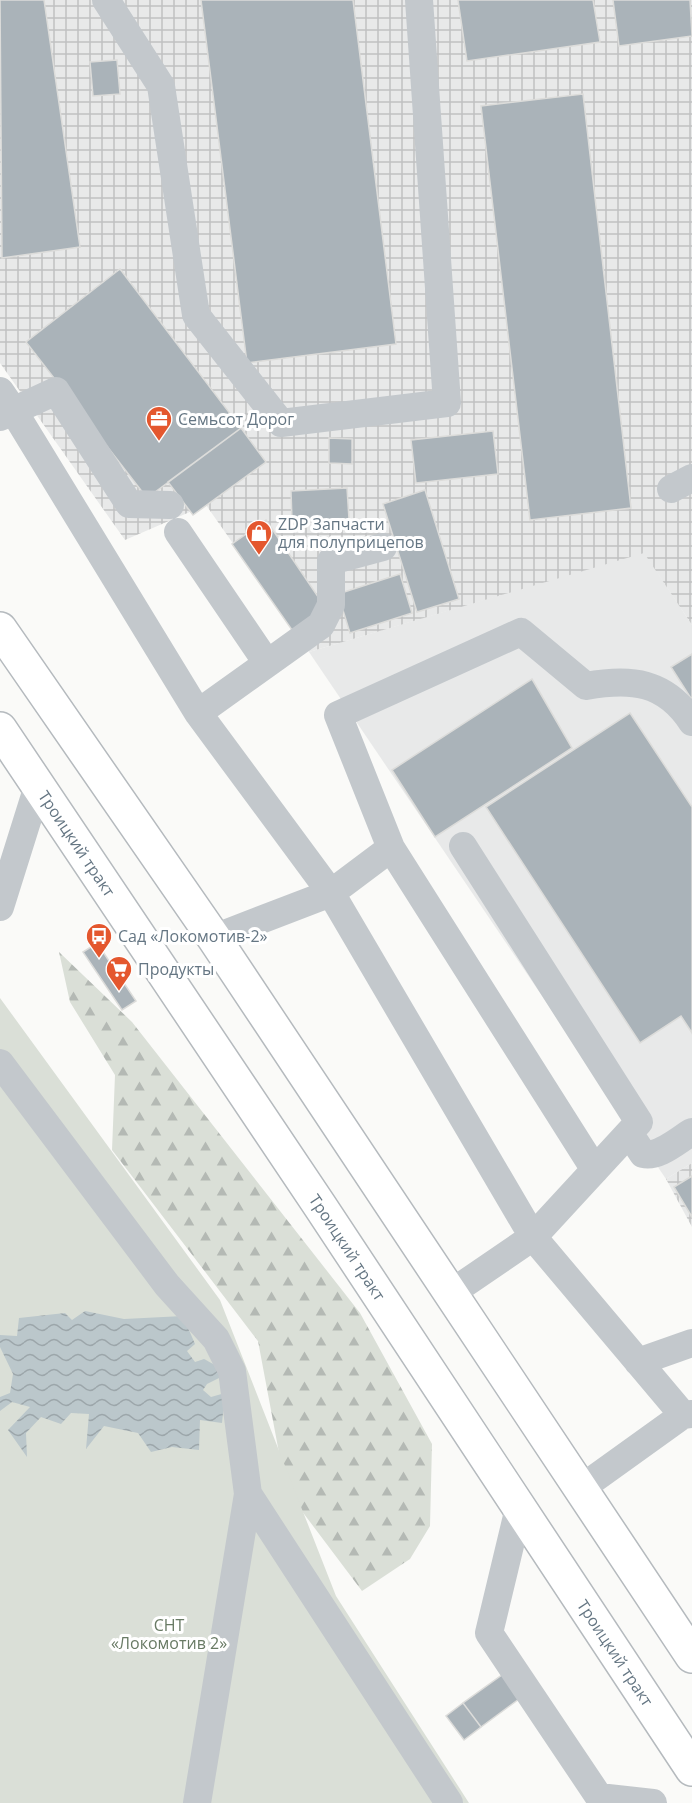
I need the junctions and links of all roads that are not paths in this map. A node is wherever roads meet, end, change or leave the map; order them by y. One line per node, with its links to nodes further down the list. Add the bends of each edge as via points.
1 (106, 0): 2 (lane, via 161,86 196,315 280,423 447,403)
2 (419, 0)
3 (4, 406): 4 (lane, via 56,391 129,504); 9 (lane)
4 (171, 505)
5 (178, 532): 8 (lane)
6 (383, 546): 8 (lane, via 331,561 331,605 321,625)
7 (0, 629): 17 (main road)
8 (267, 663): 9 (lane)
9 (198, 713): 15 (lane)
10 (692, 722): 14 (lane, via 681,706 642,683 586,686 521,632 338,715)
11 (0, 729): 12 (main road, Троицкий тракт)
12 (38, 786): 16 (lane); 29 (main road, Троицкий тракт)
13 (463, 846): 20 (lane, via 639,1122)
14 (391, 848): 15 (lane); 21 (lane)
15 (331, 892): 17 (lane); 22 (lane)
16 (0, 907)
17 (214, 938): 23 (main road)
18 (0, 1063): 28 (lane, via 166,1285 216,1339 232,1371)
19 (692, 1132): 20 (lane, via 657,1153 646,1155)
20 (629, 1133): 21 (lane)
21 (595, 1170): 22 (lane)
22 (532, 1237): 23 (lane); 25 (lane)
23 (451, 1293): 27 (main road)
24 (692, 1343): 25 (lane)
25 (638, 1362): 26 (lane)
26 (687, 1414): 27 (lane)
27 (580, 1489): 30 (main road)
28 (248, 1494): 32 (lane); 33 (lane)
29 (519, 1508): 31 (main road, Троицкий тракт); 34 (lane, via 489,1633 599,1797)
30 (692, 1656)
31 (692, 1769)
32 (197, 1803)
33 (449, 1803)
34 (653, 1803)

